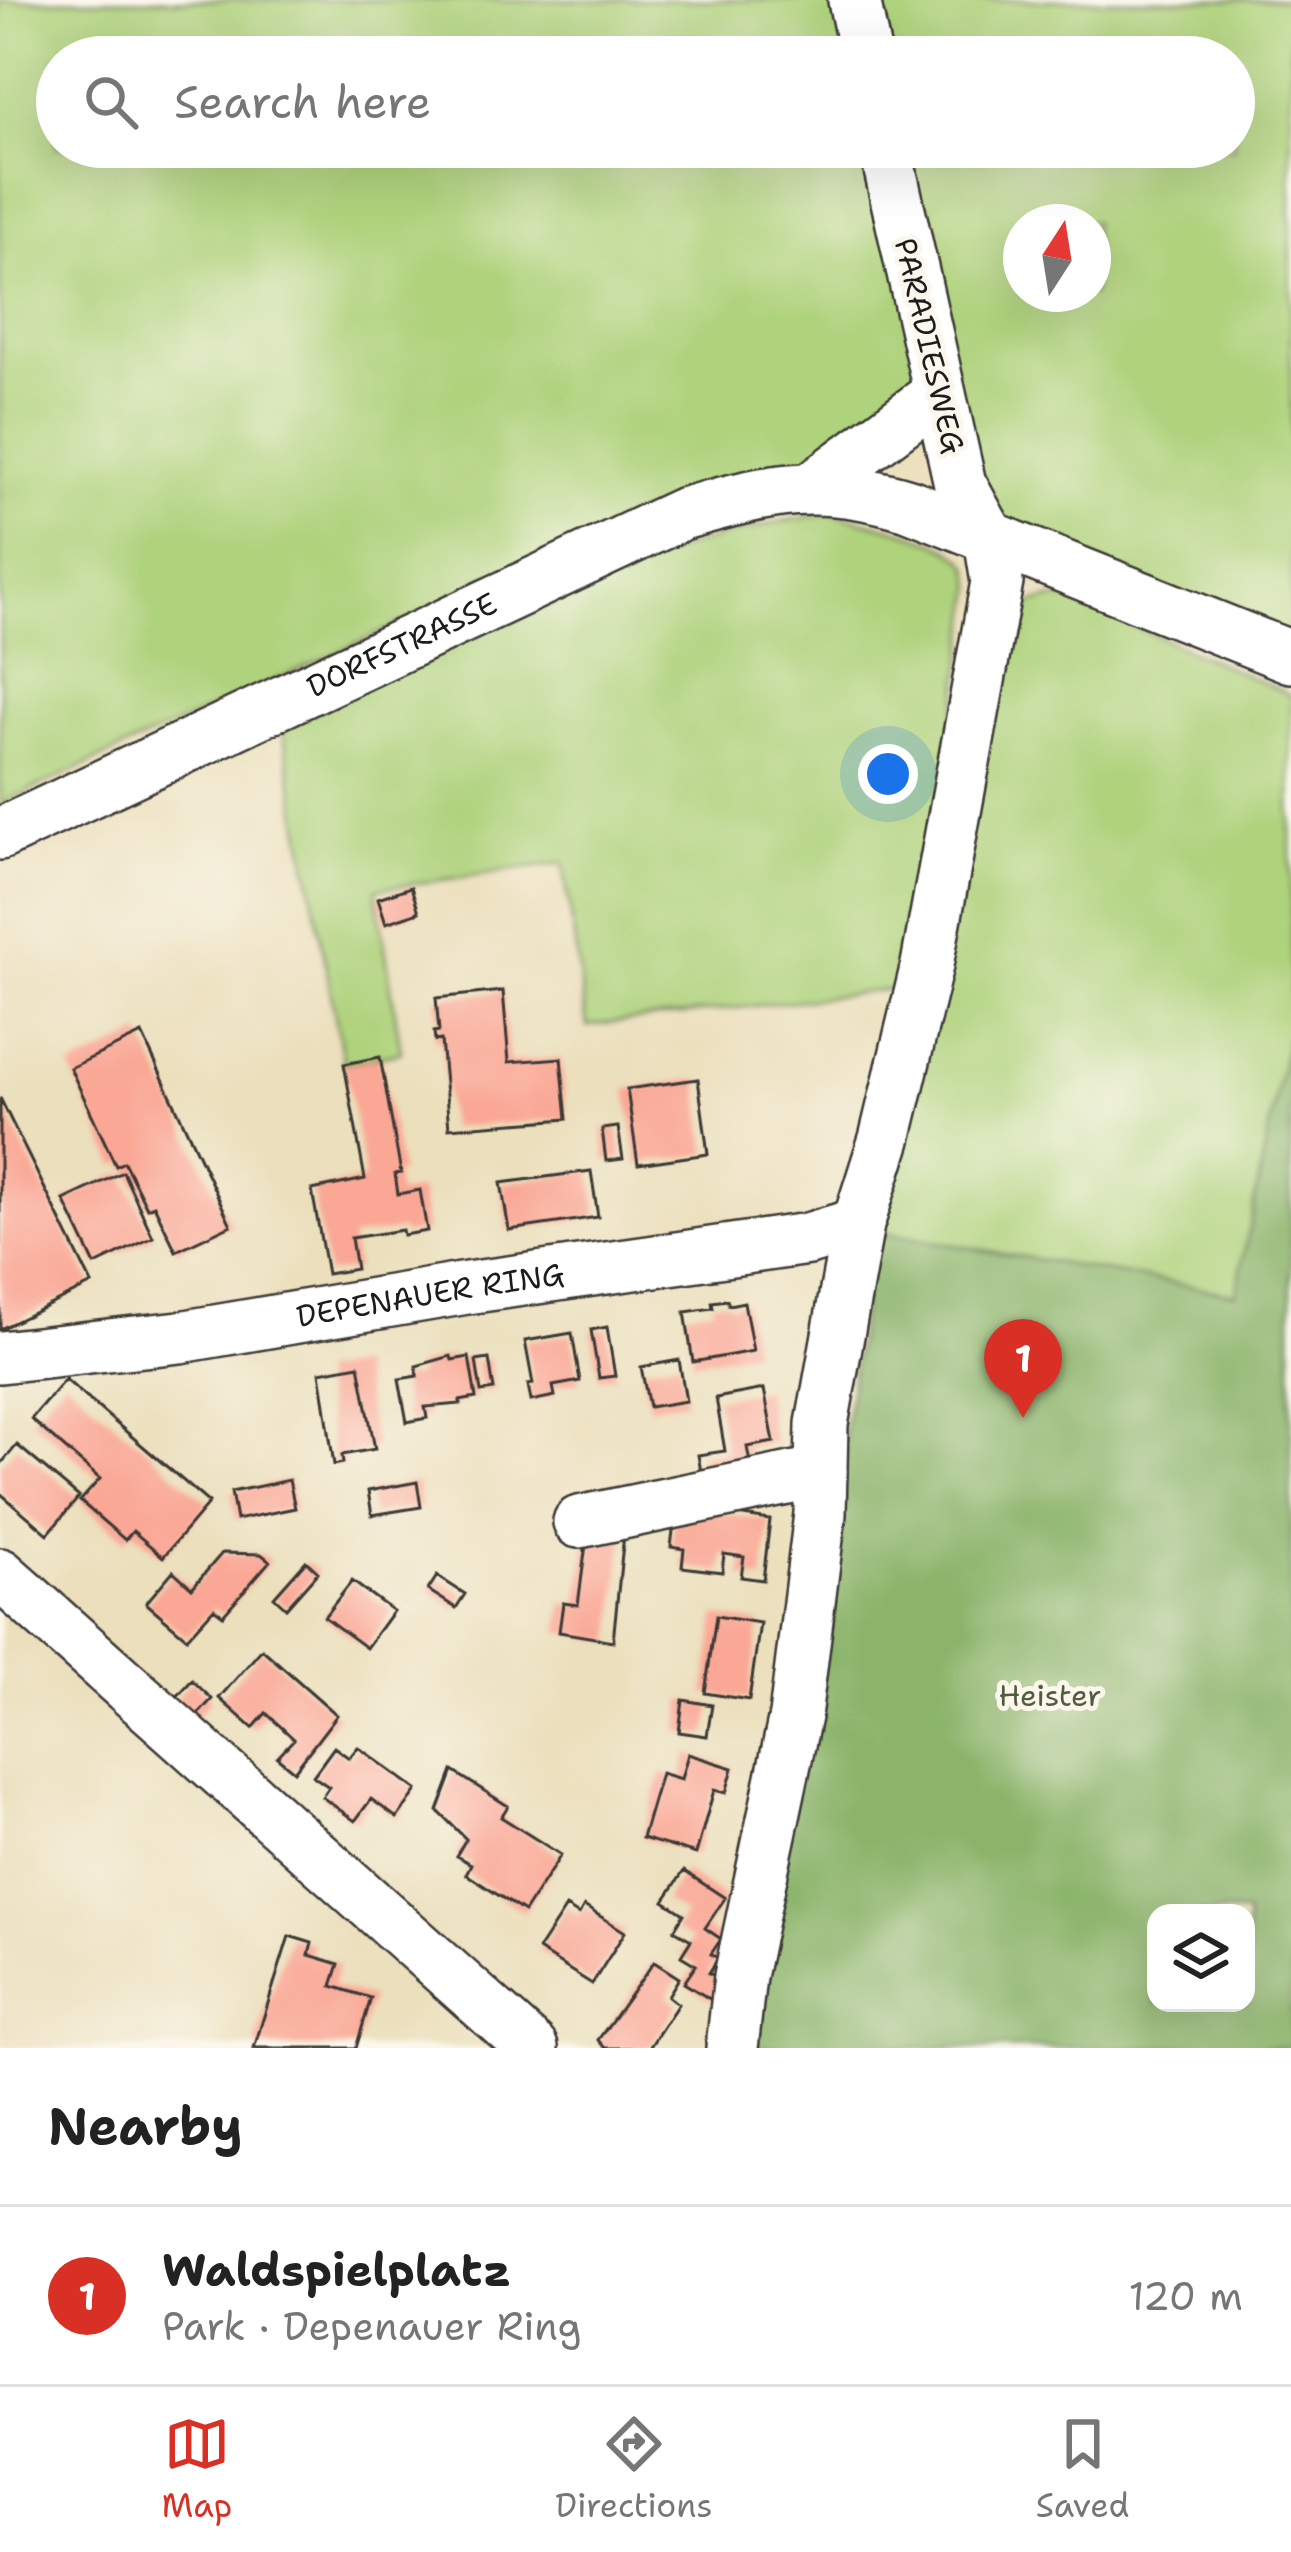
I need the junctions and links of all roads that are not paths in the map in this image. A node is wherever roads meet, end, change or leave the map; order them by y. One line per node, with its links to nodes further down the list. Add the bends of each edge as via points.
1 (854, 0): 2 (street)
2 (862, 36)
3 (890, 168): 4 (street, PARADIESWEG)
4 (938, 394): 5 (street, DORFSTRASSE); 6 (street, PARADIESWEG, via 960,484)
5 (814, 486): 6 (street, DORFSTRASSE, via 891,499); 8 (street, DORFSTRASSE, via 682,514)
6 (990, 539): 7 (street, DORFSTRASSE); 9 (street, via 997,582 927,964)
7 (1291, 657)
8 (0, 835)
9 (858, 1224): 10 (street, DEPENAUER RING, via 808,1239 180,1337); 11 (street, via 822,1424)
10 (0, 1357)
11 (821, 1472): 12 (street); 15 (street, via 795,1716)
12 (579, 1522)
13 (0, 1574): 14 (street)
14 (532, 2048)
15 (732, 2048)

